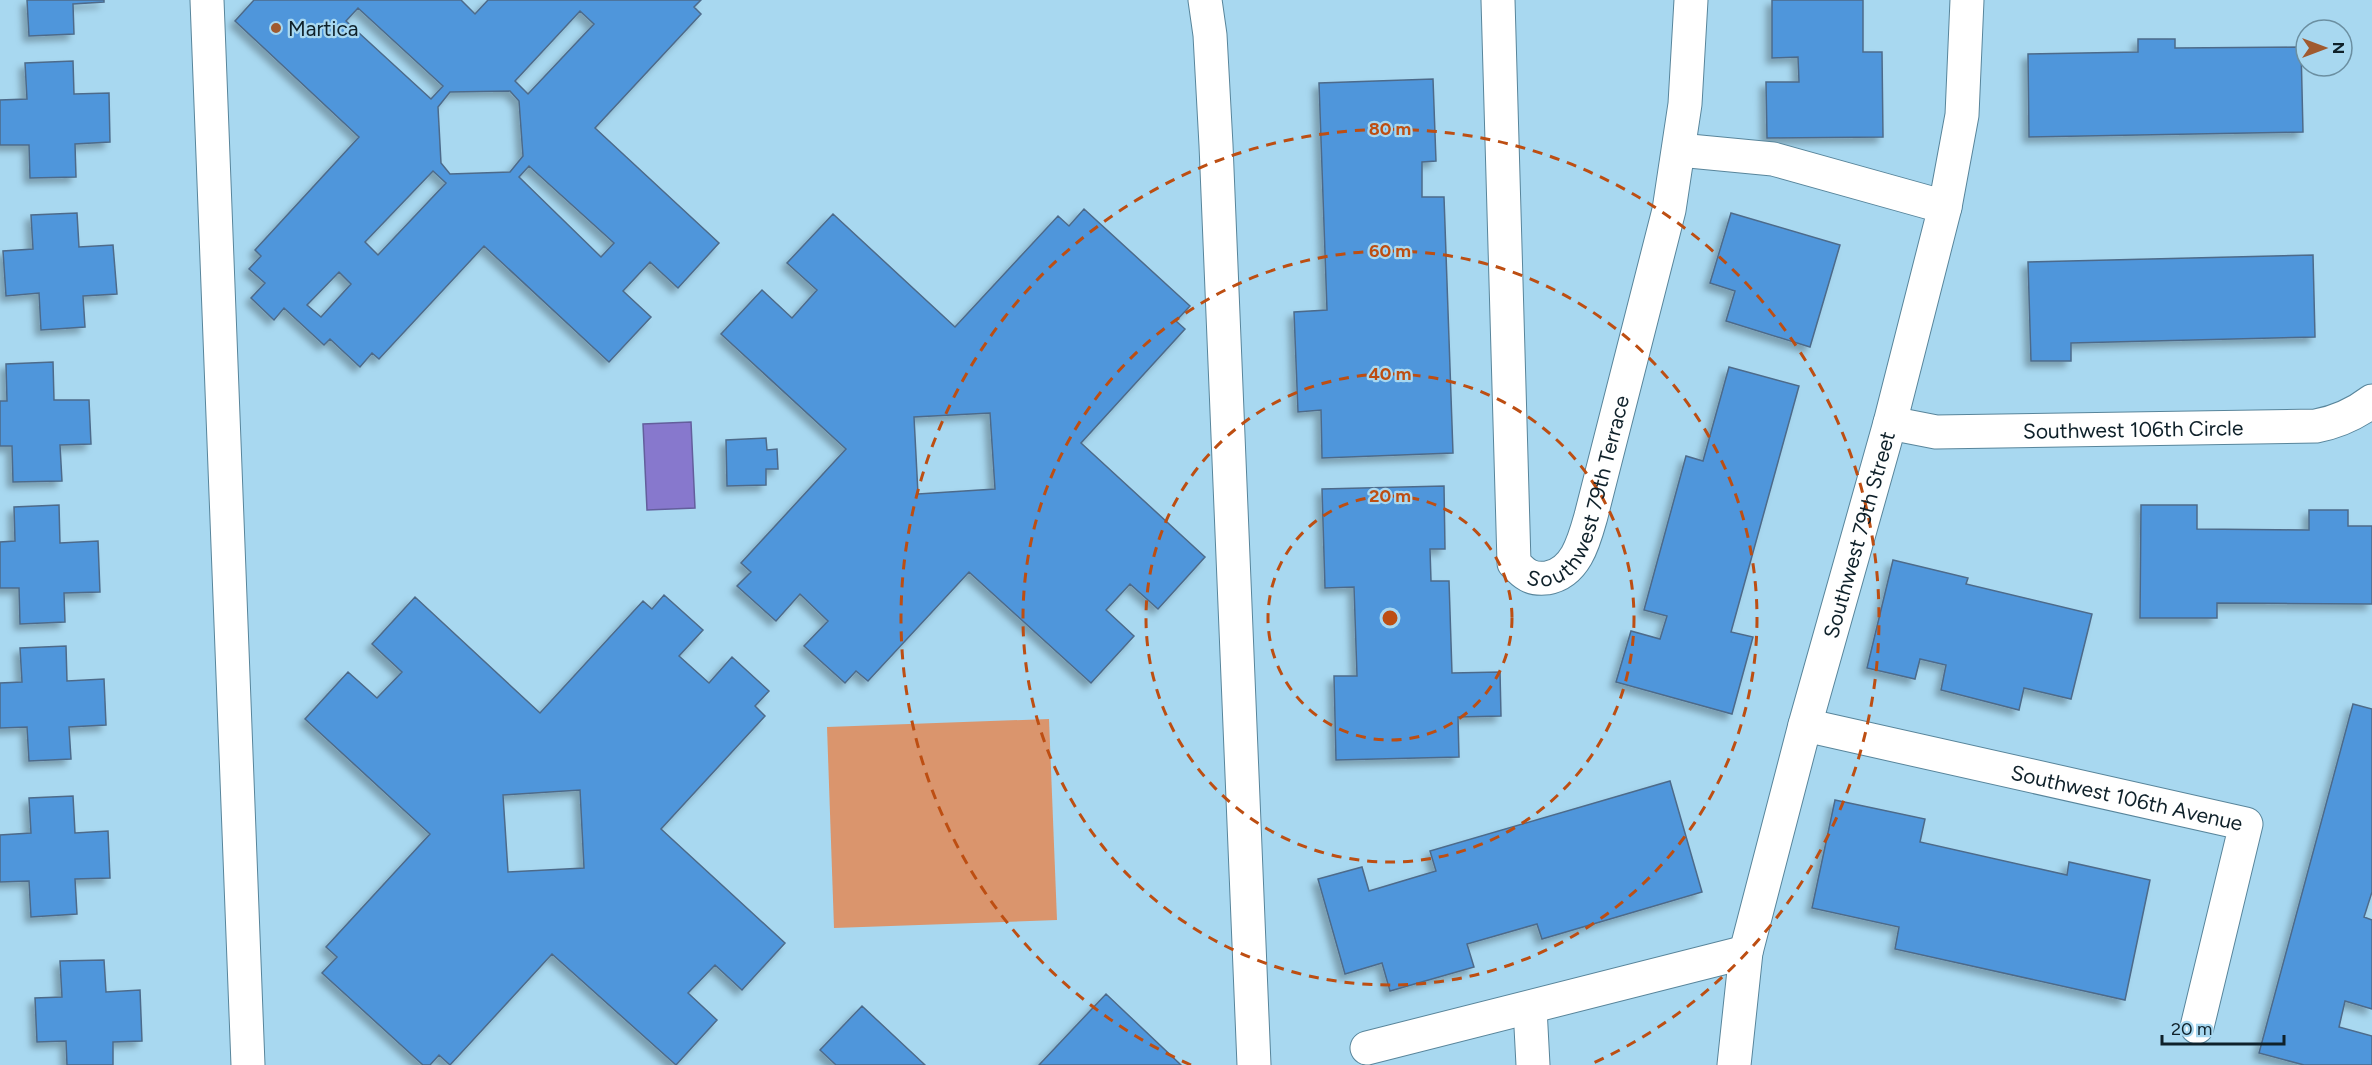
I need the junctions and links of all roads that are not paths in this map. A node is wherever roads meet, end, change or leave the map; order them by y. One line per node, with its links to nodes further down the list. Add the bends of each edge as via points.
1 (207, 0): 15 (street)
2 (1204, 0): 16 (street, via 1210,35 1216,156)
3 (1498, 0): 6 (street, Southwest 79th Terrace, via 1514,563 1524,575 1538,579 1558,576 1572,564 1585,540 1645,314)
4 (1691, 0): 6 (street, Southwest 79th Terrace, via 1690,55)
5 (1967, 0): 7 (street, Southwest 79th Street, via 1962,115)
6 (1679, 150): 7 (street, via 1773,159)
7 (1945, 207): 9 (street, Southwest 79th Street)
8 (2372, 401): 9 (street, Southwest 106th Circle, via 2359,411 2316,426 1936,432)
9 (1890, 423): 10 (street, Southwest 79th Street)
10 (1805, 726): 11 (street, Southwest 79th Street); 13 (street, Southwest 106th Avenue, via 2246,824)
11 (1746, 952): 12 (street); 18 (street, Southwest 79th Street)
12 (1530, 1008): 14 (street); 17 (street)
13 (2197, 1027)
14 (1367, 1048)
15 (248, 1065)
16 (1254, 1065)
17 (1533, 1065)
18 (1734, 1065)

